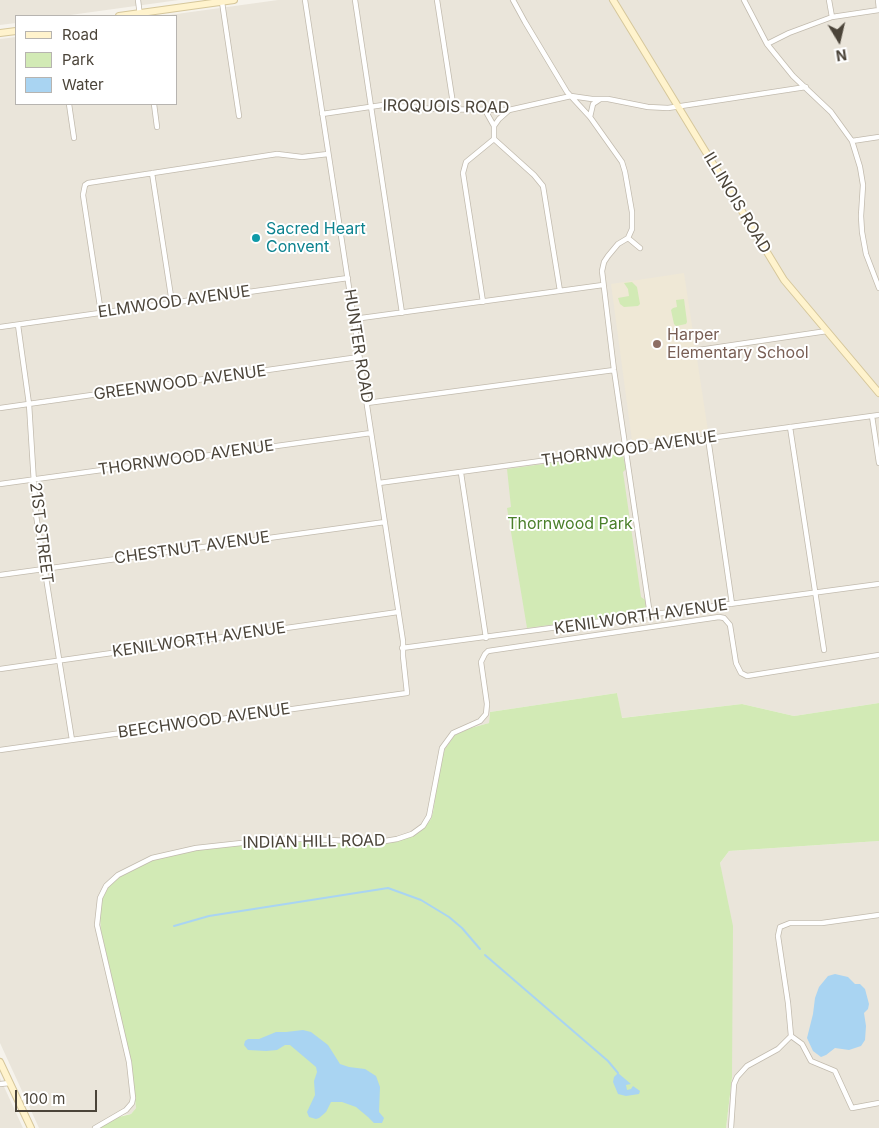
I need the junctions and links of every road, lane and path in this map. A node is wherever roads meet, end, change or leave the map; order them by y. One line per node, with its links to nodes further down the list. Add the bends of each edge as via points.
1 (138, 0): 13 (street)
2 (234, 0): 11 (street)
3 (305, 0): 28 (street, HUNTER ROAD)
4 (355, 0): 23 (street)
5 (438, 0): 25 (street)
6 (513, 0): 19 (street)
7 (613, 0): 24 (street, ILLINOIS ROAD)
8 (744, 0): 17 (street)
9 (829, 0): 14 (street)
10 (878, 0): 12 (street)
11 (222, 2): 13 (street); 29 (street)
12 (879, 10): 14 (street)
13 (140, 15)
14 (832, 17): 17 (street)
15 (15, 31): 16 (street)
16 (0, 33)
17 (767, 44): 18 (street)
18 (806, 88): 24 (street, IROQUOIS ROAD); 36 (street, via 831,112)
19 (571, 96): 20 (street, IROQUOIS ROAD); 27 (street, IROQUOIS ROAD); 30 (street)
20 (600, 99): 24 (street, IROQUOIS ROAD, via 658,108); 30 (street, via 593,104)
21 (69, 105): 34 (street)
22 (154, 105): 32 (street)
23 (371, 106): 25 (street, IROQUOIS ROAD); 28 (street, IROQUOIS ROAD); 47 (street)
24 (678, 106): 52 (street, ILLINOIS ROAD, via 784,280)
25 (454, 110): 26 (street, IROQUOIS ROAD)
26 (486, 110): 27 (street, IROQUOIS ROAD); 31 (street)
27 (509, 110): 31 (street)
28 (322, 114): 37 (street, HUNTER ROAD)
29 (239, 116)
30 (590, 117): 39 (street, via 624,167 632,217)
31 (494, 126): 35 (street)
32 (157, 127)
33 (879, 137): 36 (street)
34 (74, 138)
35 (494, 139): 44 (street, via 543,186); 45 (street, via 466,162 463,173)
36 (852, 141): 43 (street, via 863,185 861,216 866,254)
37 (328, 154): 38 (street, via 302,157 277,154); 41 (street, HUNTER ROAD)
38 (152, 173): 46 (street); 48 (street, via 85,185 83,195)
39 (628, 238): 40 (street); 42 (street, via 618,244 604,262)
40 (640, 248)
41 (348, 278): 46 (street, ELMWOOD AVENUE); 49 (street, HUNTER ROAD)
42 (603, 285): 44 (street); 55 (street)
43 (879, 288)
44 (560, 291): 45 (street)
45 (483, 302): 47 (street)
46 (172, 303): 48 (street, ELMWOOD AVENUE)
47 (402, 312): 49 (street)
48 (101, 313): 50 (street, ELMWOOD AVENUE)
49 (354, 319): 54 (street, HUNTER ROAD)
50 (18, 325): 51 (street, ELMWOOD AVENUE); 58 (street, 21ST STREET)
51 (0, 327)
52 (827, 331): 53 (street); 56 (street, ILLINOIS ROAD)
53 (699, 350)
54 (360, 357): 57 (street, HUNTER ROAD); 58 (street, GREENWOOD AVENUE)
55 (614, 370): 57 (street); 65 (street)
56 (879, 393)
57 (367, 402): 63 (street, HUNTER ROAD)
58 (29, 404): 59 (street, GREENWOOD AVENUE); 68 (street, 21ST STREET)
59 (0, 408)
60 (879, 415): 61 (street, THORNWOOD AVENUE)
61 (872, 416): 62 (street, THORNWOOD AVENUE); 66 (street)
62 (790, 427): 64 (street, THORNWOOD AVENUE); 75 (street)
63 (371, 433): 68 (street, THORNWOOD AVENUE); 69 (street, HUNTER ROAD)
64 (708, 438): 65 (street, THORNWOOD AVENUE); 76 (street)
65 (626, 450): 67 (street, THORNWOOD AVENUE); 78 (street)
66 (879, 463)
67 (461, 473): 69 (street, THORNWOOD AVENUE); 79 (street)
68 (34, 479): 70 (street, THORNWOOD AVENUE); 72 (street, 21ST STREET)
69 (379, 483): 71 (street, HUNTER ROAD)
70 (0, 484)
71 (385, 522): 72 (street, CHESTNUT AVENUE); 77 (street, HUNTER ROAD)
72 (45, 568): 73 (street, CHESTNUT AVENUE); 83 (street, 21ST STREET)
73 (0, 575)
74 (879, 584): 75 (street, KENILWORTH AVENUE)
75 (814, 593): 76 (street, KENILWORTH AVENUE); 81 (street)
76 (732, 604): 78 (street, KENILWORTH AVENUE)
77 (398, 612): 80 (street, HUNTER ROAD); 83 (street, KENILWORTH AVENUE)
78 (650, 615): 79 (street, KENILWORTH AVENUE)
79 (486, 638): 80 (street, KENILWORTH AVENUE)
80 (402, 648): 85 (street, HUNTER ROAD)
81 (824, 650)
82 (879, 655): 95 (street, INDIAN HILL ROAD, via 747,676 741,673 736,663 730,625 719,617 488,651 481,662 486,714 449,738 440,756 429,816 423,826 412,834 379,842 288,839 196,848 152,858 118,875 106,886 98,906 99,936 128,1062 133,1098 126,1110)
83 (59, 660): 84 (street, KENILWORTH AVENUE); 86 (street, 21ST STREET)
84 (0, 669)
85 (407, 693): 86 (street, BEECHWOOD AVENUE)
86 (72, 740): 87 (street, BEECHWOOD AVENUE)
87 (0, 750)
88 (879, 915): 89 (street, via 822,923 790,923 780,927 778,936)
89 (791, 1036): 93 (street, via 802,1044 811,1060 835,1071 852,1108); 96 (street, via 778,1049 747,1066 737,1077)
90 (0, 1062): 91 (street)
91 (10, 1083): 92 (street); 94 (street)
92 (0, 1084)
93 (879, 1103)
94 (31, 1128)
95 (95, 1128)
96 (731, 1128)

